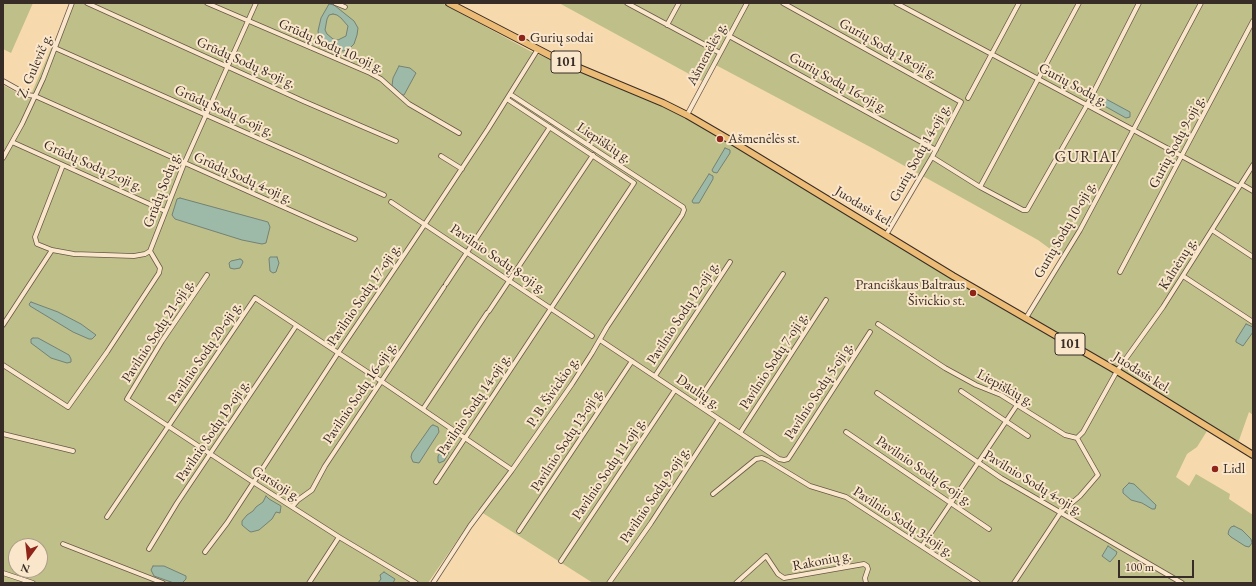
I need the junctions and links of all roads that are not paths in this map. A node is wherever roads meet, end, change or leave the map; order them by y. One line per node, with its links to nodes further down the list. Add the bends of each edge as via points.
1 (72, 3): 21 (street, Z. Gulevič g.)
2 (87, 3): 25 (street, Grūdų Sodų 8-oji g.)
3 (208, 3): 17 (street, Grūdų Sodų 10-oji g.)
4 (256, 3): 17 (street, Grūdų Sodų g.)
5 (335, 3): 16 (street)
6 (449, 3): 22 (main road, Juodasis kel. / 101)
7 (627, 3): 19 (street)
8 (679, 3): 19 (street)
9 (747, 3): 20 (street, Ašmenėlės g.)
10 (783, 3): 31 (street, Gurių Sodų 18-oji g.)
11 (896, 3): 24 (street, Gurių Sodų g.)
12 (1019, 3): 24 (street, Gurių Sodų 14-oji g.)
13 (1079, 3): 26 (street)
14 (1139, 3): 32 (street)
15 (1201, 3): 36 (street, Gurių Sodų 10-oji g.)
16 (345, 7)
17 (248, 21): 25 (street, Grūdų Sodų g.); 37 (street, Grūdų Sodų 10-oji g., via 376,76 409,104)
18 (1253, 21): 43 (street, Gurių Sodų 9-oji g.)
19 (667, 25): 23 (street)
20 (729, 36): 23 (street, Ašmenėlės g.); 40 (street, Gurių Sodų 16-oji g.)
21 (55, 48): 28 (street, Z. Gulevič g.); 33 (street, Grūdų Sodų 6-oji g.)
22 (538, 49): 29 (street, Pavilnio Sodų 17-oji g.); 34 (main road, Juodasis kel. / 101)
23 (720, 53): 34 (street, Ašmenėlės g.)
24 (992, 54): 26 (street, Gurių Sodų g.); 30 (street, Gurių Sodų 14-oji g.)
25 (228, 67): 33 (street, Grūdų Sodų g.); 38 (street, Grūdų Sodų 8-oji g.)
26 (1039, 79): 32 (street, Gurių Sodų g.); 51 (street)
27 (3, 81): 28 (street, Grūdų Sodų 4-oji g., via 28,95)
28 (35, 96): 39 (street, Z. Gulevič g.); 46 (street, Grūdų Sodų 4-oji g.)
29 (509, 96): 35 (street); 49 (street, Pavilnio Sodų 17-oji g.); 55 (street, Liepiškių g.)
30 (968, 98)
31 (961, 102): 40 (street, Gurių Sodų 14-oji g.)
32 (1088, 104): 36 (street, Gurių Sodų g.); 51 (street, via 1027,210)
33 (206, 115): 46 (street, Grūdų Sodų g.); 53 (street, Grūdų Sodų 6-oji g.)
34 (687, 115): 59 (main road, Juodasis kel. / 101)
35 (550, 127): 41 (street); 63 (street, Pavilnio Sodų 16-oji g.)
36 (1134, 130): 43 (street, Gurių Sodų g.); 73 (street, Gurių Sodų 10-oji g., via 1080,230)
37 (459, 133)
38 (396, 141)
39 (12, 142): 44 (street, Z. Gulevič g.); 48 (street, Grūdų Sodų 2-oji g.)
40 (936, 150): 45 (street, Gurių Sodų 14-oji g.)
41 (593, 155): 70 (street); 72 (street, Pavilnio Sodų 14-oji g., via 634,183)
42 (440, 156): 49 (street)
43 (1182, 156): 50 (street, Gurių Sodų g.); 66 (street, Gurių Sodų 9-oji g.)
44 (3, 158)
45 (932, 158): 51 (street); 59 (street, Gurių Sodų 14-oji g.)
46 (184, 164): 56 (street, Grūdų Sodų g.); 60 (street, Grūdų Sodų 4-oji g.)
47 (1253, 165): 50 (street, Kalnėnų g.)
48 (63, 166): 56 (street, Grūdų Sodų 2-oji g.); 61 (street, via 35,237 37,244)
49 (462, 169): 57 (street, Pavilnio Sodų 17-oji g.)
50 (1240, 186): 52 (street, Gurių Sodų g.); 58 (street, Kalnėnų g.)
51 (980, 187)
52 (1253, 191)
53 (384, 195)
54 (391, 202): 57 (street, Pavilnio Sodų 8-oji g.)
55 (684, 210): 80 (street, P. B. Šivickio g.)
56 (165, 211): 62 (street, Grūdų Sodų g.)
57 (426, 224): 63 (street, Pavilnio Sodų 8-oji g.); 81 (street, Pavilnio Sodų 17-oji g.)
58 (1212, 230): 64 (street); 69 (street, Kalnėnų g.)
59 (886, 235): 73 (main road, Juodasis kel. / 101)
60 (355, 239)
61 (52, 250): 62 (street, via 74,254 134,256); 76 (street)
62 (150, 251): 83 (street, via 160,268 159,273 68,407)
63 (468, 252): 70 (street, Pavilnio Sodų 8-oji g.); 86 (street, Pavilnio Sodų 16-oji g.)
64 (1253, 257)
65 (730, 262): 85 (street, Pavilnio Sodų 12-oji g.)
66 (1120, 272)
67 (783, 274): 91 (street)
68 (208, 275): 90 (street, Pavilnio Sodų 21-oji g., via 162,341)
69 (1183, 276): 74 (street); 84 (street, Kalnėnų g.)
70 (510, 280): 72 (street, Pavilnio Sodų 8-oji g.); 93 (street)
71 (826, 300): 98 (street, Pavilnio Sodų 7-oji g.)
72 (551, 308): 79 (street, Pavilnio Sodų 8-oji g.); 101 (street, Pavilnio Sodų 14-oji g.)
73 (1026, 318): 84 (main road, Juodasis kel. / 101)
74 (1253, 322)
75 (878, 324): 92 (street, Liepiškių g., via 945,368)
76 (3, 325)
77 (296, 326): 81 (street, Pavilnio Sodų 20-oji g.); 96 (street, Pavilnio Sodų 20-oji g., via 255,298); 104 (street, Pavilnio Sodų 19-oji g.)
78 (870, 332): 106 (street, Pavilnio Sodų 5-oji g., via 788,459)
79 (592, 336)
80 (600, 340): 82 (street, Daulių g.); 108 (street, P. B. Šivickio g.)
81 (338, 353): 86 (street, Pavilnio Sodų 20-oji g.); 109 (street, Pavilnio Sodų 17-oji g.)
82 (632, 361): 85 (street, Daulių g.); 117 (street, Pavilnio Sodų 13-oji g.)
83 (3, 365)
84 (1117, 371): 102 (street, via 1083,432); 105 (main road, Juodasis kel. / 101)
85 (655, 376): 87 (street, Daulių g.)
86 (381, 381): 93 (street, Pavilnio Sodų 20-oji g.); 113 (street, Pavilnio Sodų 16-oji g., via 312,490)
87 (675, 390): 91 (street, Daulių g.); 123 (street, Pavilnio Sodų 11-oji g.)
88 (961, 391): 95 (street)
89 (877, 393): 107 (street, Pavilnio Sodų 4-oji g.)
90 (127, 399): 96 (street, Garsioji g.)
91 (696, 404): 94 (street, Daulių g.)
92 (1017, 405): 95 (street); 102 (street, Liepiškių g., via 1065,435)
93 (423, 409): 101 (street, Pavilnio Sodų 20-oji g.)
94 (719, 419): 98 (street, Daulių g.); 130 (street, Pavilnio Sodų 9-oji g.)
95 (1006, 421): 100 (street); 107 (street)
96 (168, 427): 104 (street, Garsioji g.); 115 (street, Pavilnio Sodų 20-oji g.)
97 (846, 432): 112 (street, Pavilnio Sodų 6-oji g.)
98 (740, 433): 106 (street, Daulių g.)
99 (3, 434): 103 (street)
100 (1028, 436)
101 (465, 437): 108 (street, Pavilnio Sodų 20-oji g.); 110 (street, Pavilnio Sodų 14-oji g.)
102 (1077, 438): 114 (street, via 1098,475 1080,496)
103 (73, 451)
104 (210, 455): 109 (street, Garsioji g.); 121 (street, Pavilnio Sodų 19-oji g.)
105 (1253, 455)
106 (784, 460)
107 (979, 463): 112 (street); 114 (street, Pavilnio Sodų 4-oji g.)
108 (512, 470): 129 (street, P. B. Šivickio g., via 470,526)
109 (253, 482): 113 (street, Garsioji g.); 122 (street, Pavilnio Sodų 17-oji g.)
110 (436, 482)
111 (713, 494): 120 (street, Pavilnio Sodų 3-ioji g., via 756,459 762,458 810,486 846,497)
112 (951, 503): 116 (street, Pavilnio Sodų 6-oji g.); 120 (street)
113 (292, 507): 118 (street, Garsioji g.)
114 (1061, 512): 134 (street); 135 (street, Pavilnio Sodų 4-oji g.)
115 (107, 517)
116 (989, 529)
117 (519, 532)
118 (339, 537): 127 (street); 128 (street, Garsioji g.)
119 (63, 544): 126 (street)
120 (922, 546): 133 (street, Pavilnio Sodų 3-ioji g.)
121 (149, 549)
122 (205, 552)
123 (561, 561)
124 (3, 573): 125 (street)
125 (33, 583)
126 (163, 583)
127 (309, 583)
128 (416, 583)
129 (433, 583)
130 (608, 583)
131 (736, 583): 132 (street, Rakonių g., via 766,556 778,574 784,578 864,564 868,569)
132 (866, 583)
133 (978, 583)
134 (1014, 583)
135 (1182, 583)

